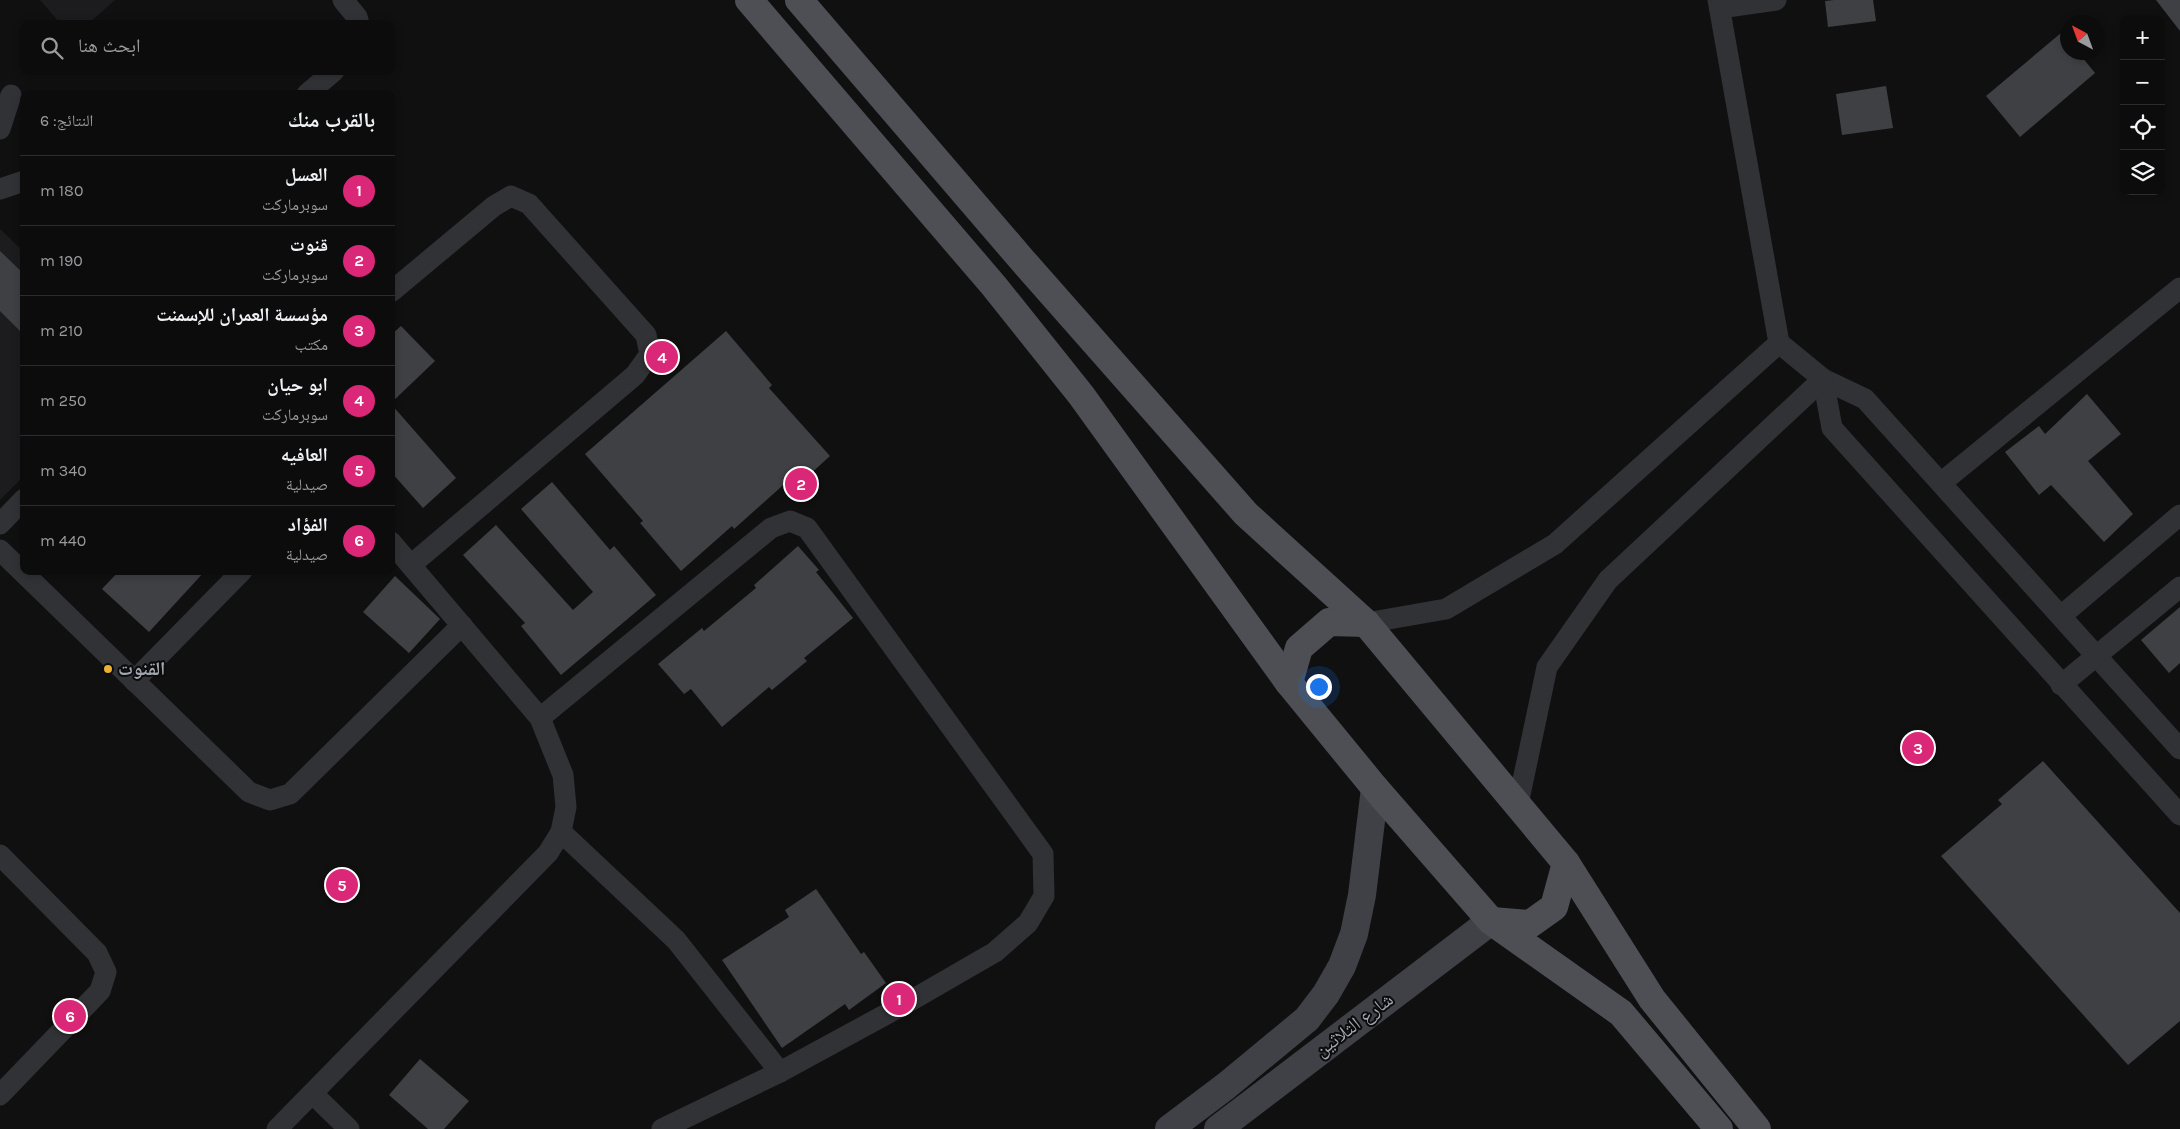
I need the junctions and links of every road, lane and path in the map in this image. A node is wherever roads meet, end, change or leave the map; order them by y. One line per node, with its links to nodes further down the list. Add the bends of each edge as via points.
1 (343, 0): 6 (street)
2 (749, 0): 33 (main road, via 994,286 1081,394)
3 (799, 0): 29 (main road, via 1246,514)
4 (1776, 0): 5 (street)
5 (1719, 4): 15 (street)
6 (358, 20)
7 (329, 75): 8 (street)
8 (312, 90)
9 (12, 96): 10 (street)
10 (0, 128)
11 (20, 182): 12 (street)
12 (0, 189)
13 (2180, 288): 17 (street)
14 (395, 289): 23 (street, via 494,206 511,196 529,204 646,335 650,354 635,375)
15 (1779, 343): 16 (street); 29 (street, via 1555,544 1446,609)
16 (1823, 379): 17 (street, via 1865,400); 34 (street, via 1832,428); 38 (street, via 1608,580 1547,667)
17 (1941, 483): 28 (street)
18 (20, 503): 20 (street)
19 (2180, 515): 28 (street)
20 (0, 524)
21 (395, 547): 23 (street)
22 (0, 550): 24 (street)
23 (411, 565): 30 (street)
24 (20, 570)
25 (26, 575): 32 (street)
26 (238, 575): 32 (street)
27 (2180, 587): 31 (street)
28 (2061, 616): 31 (street)
29 (1366, 623): 33 (main road, via 1329,622 1299,648); 38 (main road)
30 (462, 625): 32 (street, via 290,794 270,800 249,792); 35 (street)
31 (2097, 655): 34 (street); 36 (street)
32 (134, 681)
33 (1289, 683): 37 (main road)
34 (2061, 685): 39 (street)
35 (540, 718): 40 (street, via 563,775 566,806); 44 (street, via 771,528 790,521 807,528 1043,854 1044,896 1028,922 995,952)
36 (2180, 749)
37 (1375, 788): 43 (main road); 50 (main road, via 1354,934 1342,966 1326,994 1307,1019)
38 (1518, 804): 42 (main road)
39 (2180, 815)
40 (560, 832): 44 (street, via 676,940); 45 (street, via 548,854)
41 (0, 855): 46 (street, via 97,953 106,972 100,991)
42 (1566, 863): 43 (main road, via 1554,907 1530,924); 53 (main road, via 1652,999)
43 (1491, 921): 51 (main road, شارع الثلاثين); 52 (main road, via 1621,1013)
44 (780, 1072): 49 (street)
45 (313, 1094): 47 (street); 48 (street)
46 (0, 1095)
47 (277, 1129)
48 (349, 1129)
49 (662, 1129)
50 (1169, 1129)
51 (1218, 1129)
52 (1719, 1129)
53 (1757, 1129)

